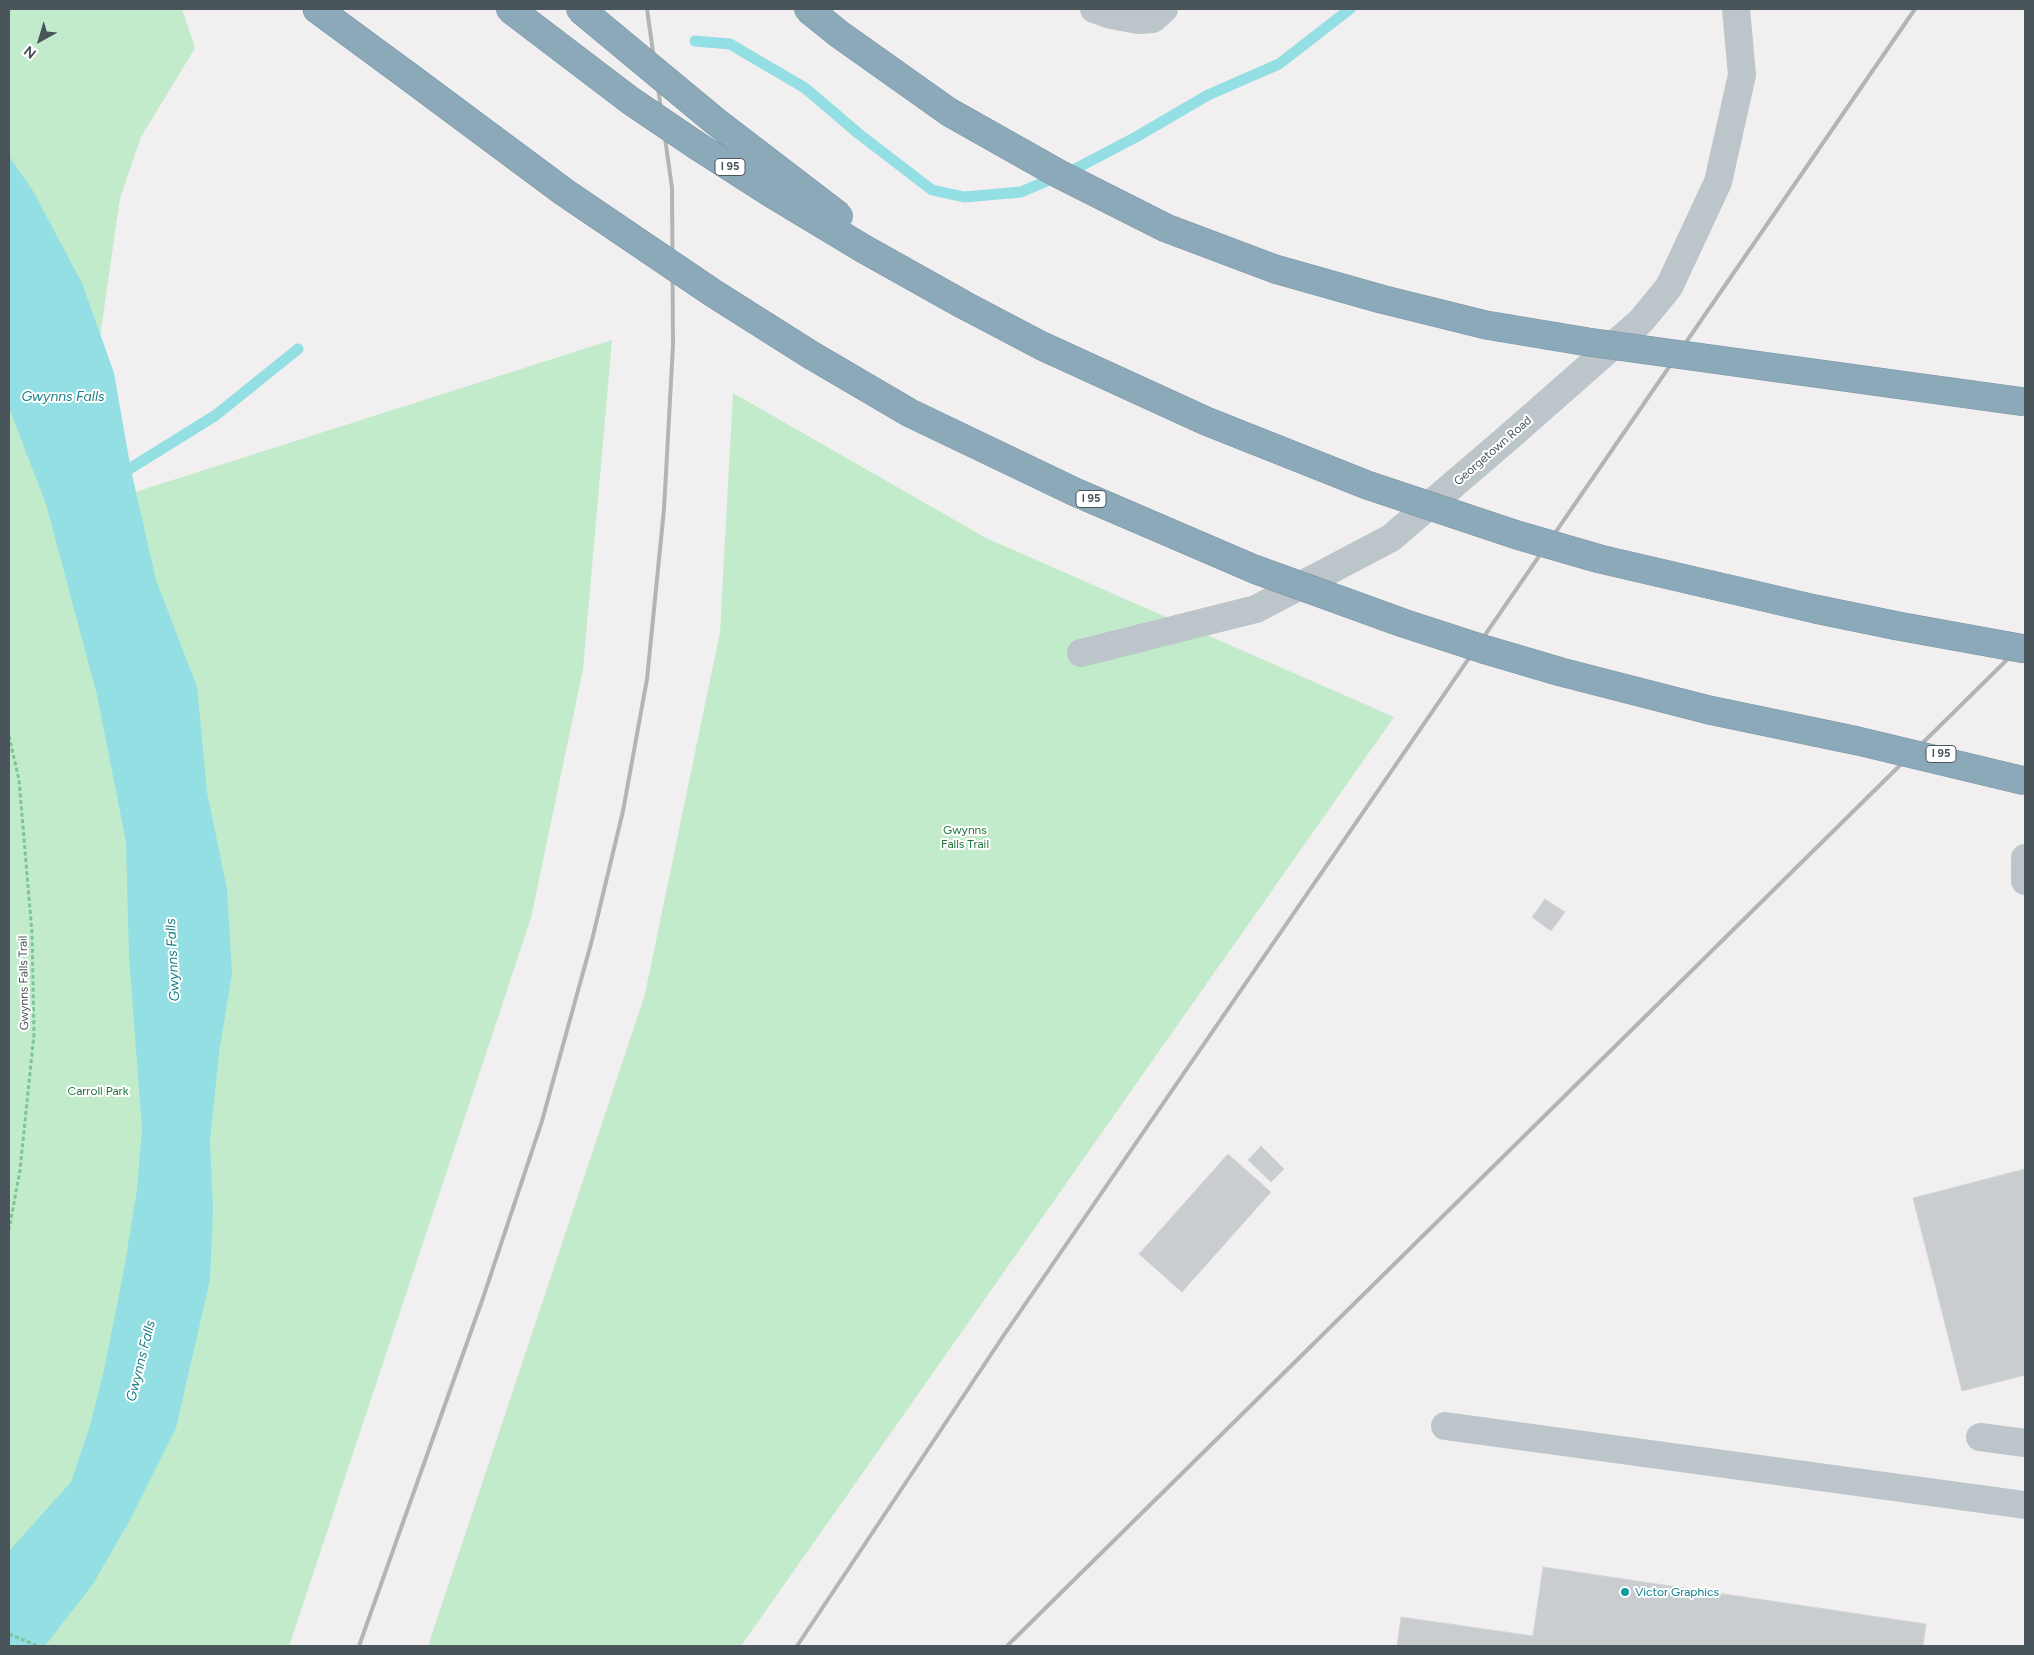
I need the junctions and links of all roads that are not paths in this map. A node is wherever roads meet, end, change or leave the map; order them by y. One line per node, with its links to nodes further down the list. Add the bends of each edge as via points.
1 (317, 9): 9 (highway)
2 (331, 9): 9 (highway, I 95)
3 (510, 9): 10 (highway, I 95, bridge, via 696,145 779,198)
4 (580, 9): 10 (highway, bridge, via 782,173)
5 (808, 9): 11 (highway, bridge, via 949,112 1059,174 1166,228 1275,269 1381,300 1486,325)
6 (1094, 9): 7 (street, via 1138,20 1153,19)
7 (1165, 9)
8 (1736, 9): 13 (street, Georgetown Road, via 1742,75 1718,182 1668,287 1641,321 1391,538 1256,609)
9 (408, 76): 14 (highway, I 95, bridge, via 564,192 713,293 910,413 1066,488 1254,569 1412,626 1561,672 1709,710)
10 (964, 305): 12 (highway, I 95, bridge, via 1078,363 1206,421 1442,511 1600,558 1728,590)
11 (2025, 402)
12 (2025, 649)
13 (1081, 653)
14 (1858, 741): 15 (highway, I 95, bridge); 16 (highway, bridge)
15 (2025, 768)
16 (2025, 781)
17 (2025, 858): 18 (street)
18 (2025, 881)
19 (1444, 1426): 22 (street)
20 (1980, 1437): 21 (street)
21 (2025, 1442)
22 (2025, 1505)

